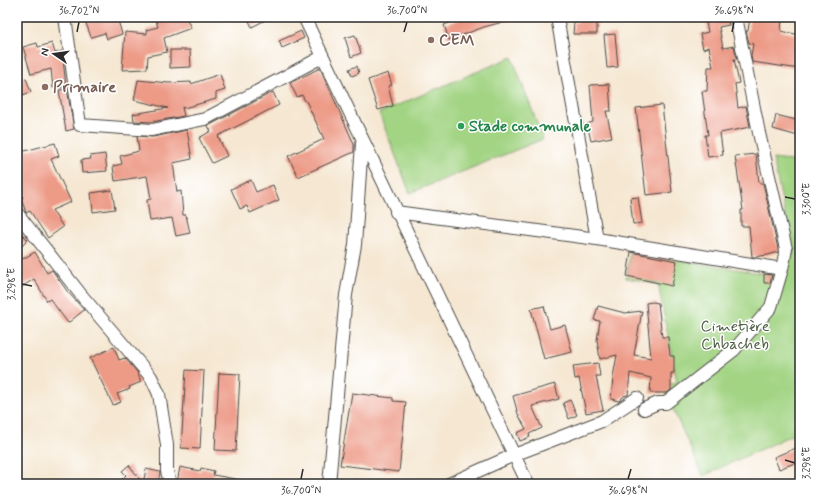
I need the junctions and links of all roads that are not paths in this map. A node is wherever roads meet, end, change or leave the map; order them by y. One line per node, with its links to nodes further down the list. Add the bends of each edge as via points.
1 (65, 17): 5 (street, via 80,125 152,130 205,119)
2 (304, 17): 5 (street)
3 (557, 17): 9 (street)
4 (736, 17): 10 (street, via 786,249)
5 (322, 57): 6 (street)
6 (362, 142): 7 (street); 15 (street, via 356,245 346,295)
7 (396, 212): 9 (street); 13 (street)
8 (17, 213): 14 (street, via 82,296 151,377 159,394)
9 (596, 239): 10 (street)
10 (782, 269): 12 (street, via 771,307 734,350 666,403 658,403)
11 (637, 398): 13 (street, via 602,421)
12 (644, 409)
13 (514, 454): 16 (street); 17 (street)
14 (170, 484)
15 (329, 484)
16 (449, 484)
17 (528, 484)

